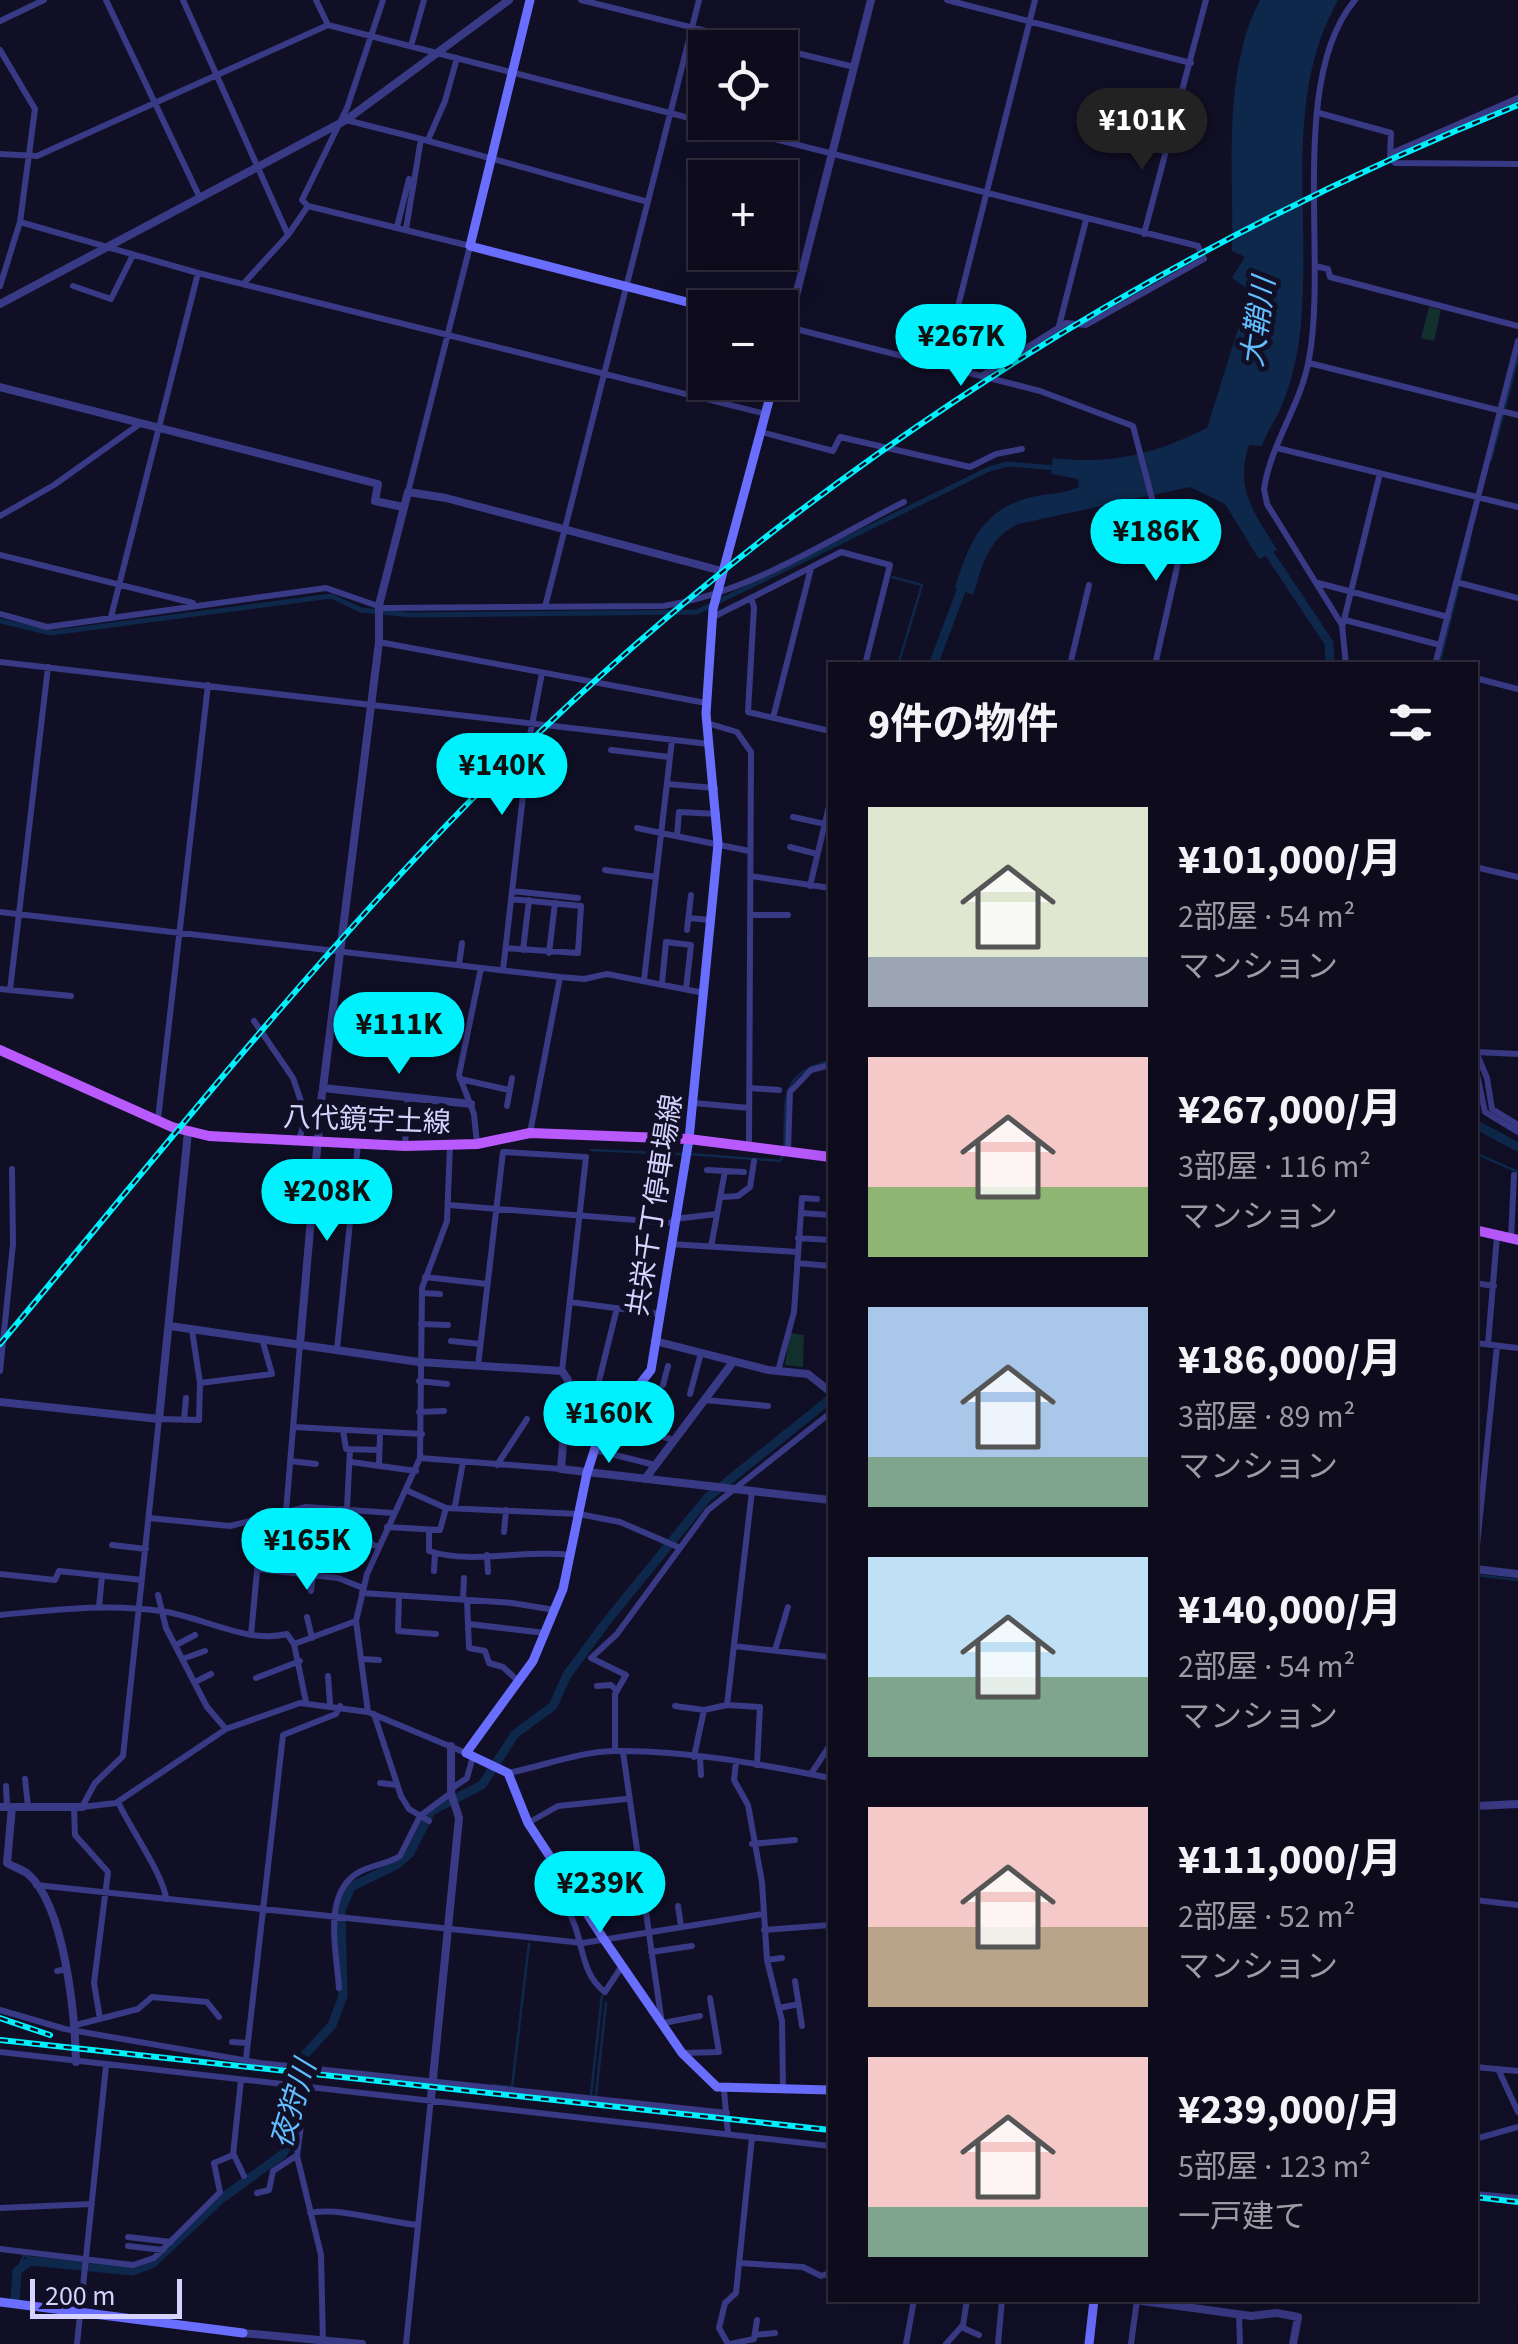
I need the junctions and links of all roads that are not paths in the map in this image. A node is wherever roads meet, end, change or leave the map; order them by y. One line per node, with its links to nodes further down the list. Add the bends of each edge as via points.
1 (44, 0): 16 (street)
2 (106, 0): 32 (street)
3 (184, 0): 30 (street)
4 (316, 0): 18 (street)
5 (382, 0): 21 (street)
6 (424, 0): 22 (street)
7 (508, 0): 25 (street)
8 (530, 0): 29 (main road)
9 (581, 0): 19 (street)
10 (699, 0): 19 (street)
11 (871, 0): 28 (street)
12 (946, 0): 17 (street)
13 (1035, 0): 17 (street)
14 (1206, 0): 27 (street)
15 (1355, 0): 34 (street, via 1327,51)
16 (0, 21)
17 (1029, 21): 27 (street); 46 (street)
18 (328, 25): 21 (street); 30 (street)
19 (692, 27): 20 (street); 33 (street)
20 (704, 30)
21 (373, 37): 22 (street); 36 (street)
22 (411, 46): 25 (street)
23 (0, 50): 42 (street, via 36,110)
24 (798, 53): 28 (street)
25 (433, 55): 26 (street); 36 (street)
26 (457, 58): 29 (street); 37 (street, via 446,101)
27 (1191, 62): 53 (street)
28 (854, 67): 41 (street)
29 (513, 72): 33 (street); 43 (main road)
30 (218, 74): 32 (street); 45 (street)
31 (1518, 98): 39 (street)
32 (155, 103): 42 (street); 47 (street)
33 (670, 113): 35 (street); 48 (street)
34 (1319, 113): 39 (street, via 1391,133); 58 (street)
35 (688, 118)
36 (344, 120): 37 (street); 45 (street); 49 (street, via 308,182 302,200)
37 (423, 139): 43 (street); 52 (street)
38 (777, 140): 41 (street)
39 (1390, 153): 44 (street, via 1395,163)
40 (0, 154): 42 (street)
41 (832, 154): 46 (street); 64 (street)
42 (28, 155): 51 (street)
43 (491, 162): 48 (street); 55 (main road)
44 (1518, 164)
45 (261, 167): 47 (street); 54 (street)
46 (986, 193): 50 (street); 73 (street)
47 (200, 198): 56 (street)
48 (648, 202): 61 (street)
49 (308, 206): 52 (street); 54 (street)
50 (1086, 220): 53 (street); 68 (street)
51 (20, 222): 56 (street); 62 (street)
52 (401, 228): 55 (street)
53 (1144, 234): 68 (street, via 1198,246 1204,259 1086,324)
54 (288, 236): 60 (street)
55 (470, 246): 61 (main road); 70 (street)
56 (108, 248): 57 (street); 66 (street)
57 (133, 255): 59 (street); 63 (street, via 111,299)
58 (1316, 266): 67 (street, via 1328,268 1330,277); 72 (street)
59 (198, 274): 60 (street); 82 (street)
60 (245, 282): 70 (street)
61 (628, 284): 65 (main road); 74 (street)
62 (0, 286)
63 (73, 286)
64 (794, 290)
65 (688, 302)
66 (0, 304)
67 (1518, 326)
68 (1059, 327): 75 (street)
69 (798, 330): 73 (street)
70 (447, 336): 74 (street); 87 (street)
71 (1518, 341): 78 (street)
72 (1309, 363): 78 (street); 84 (street)
73 (943, 366): 75 (street)
74 (603, 372): 79 (street); 93 (street)
75 (982, 376): 118 (street, via 1065,398 1127,422 1138,433 1155,510 1182,545)
76 (0, 387): 81 (street)
77 (770, 400): 79 (main road, 共栄千丁停車場線)
78 (1502, 411): 80 (street); 88 (street)
79 (766, 414): 83 (main road, 共栄千丁停車場線)
80 (1518, 415)
81 (140, 423): 82 (street); 92 (street)
82 (159, 428): 90 (street, via 378,484 375,500); 99 (street)
83 (761, 432): 85 (street, via 833,451 840,436 970,467); 96 (main road, 共栄千丁停車場線)
84 (1277, 448): 86 (street); 97 (street, via 1265,497)
85 (1022, 449)
86 (1380, 473): 88 (street); 101 (street)
87 (408, 492): 90 (street); 93 (street)
88 (1480, 498): 91 (street); 98 (street)
89 (904, 502): 102 (street)
90 (404, 507): 106 (street)
91 (1518, 508)
92 (0, 516)
93 (564, 532): 96 (street); 107 (street)
94 (0, 555): 99 (street)
95 (812, 567): 103 (street); 116 (street, via 841,552 890,566); 128 (street)
96 (722, 572): 102 (main road, 共栄千丁停車場線)
97 (1318, 582): 101 (street); 112 (street)
98 (1458, 583): 104 (street); 111 (street)
99 (119, 584): 105 (street); 110 (street)
100 (1090, 586): 117 (street)
101 (1350, 591): 111 (street); 112 (street)
102 (716, 595): 107 (street, via 663,606); 108 (main road, 共栄千丁停車場線)
103 (751, 598): 108 (street); 128 (street, via 748,712)
104 (1518, 598)
105 (198, 605): 106 (street, via 326,588); 110 (street)
106 (378, 605): 107 (street); 113 (street)
107 (545, 607)
108 (712, 613): 126 (main road, 共栄千丁停車場線)
109 (0, 614): 110 (street, via 47,627)
110 (112, 617)
111 (1448, 617): 114 (street)
112 (1344, 623): 114 (street); 119 (street)
113 (379, 642): 122 (street); 127 (street)
114 (1440, 645): 120 (street)
115 (0, 662): 121 (street)
116 (865, 662)
117 (1071, 662)
118 (1156, 662)
119 (1346, 662)
120 (1436, 662)
121 (48, 667): 124 (street); 162 (street)
122 (542, 673): 126 (street); 130 (street)
123 (1478, 679): 125 (street)
124 (208, 685): 127 (street); 168 (street)
125 (1518, 689)
126 (706, 703): 129 (main road, 共栄千丁停車場線)
127 (371, 704): 130 (street); 172 (street)
128 (773, 718): 131 (street)
129 (707, 722): 133 (main road, 共栄千丁停車場線); 147 (street, via 738,732 749,744)
130 (532, 724): 132 (street); 156 (street)
131 (828, 731)
132 (672, 740): 133 (street); 135 (street)
133 (709, 744): 137 (main road, 共栄千丁停車場線)
134 (611, 750): 135 (street)
135 (670, 757): 136 (street)
136 (667, 784): 137 (street); 143 (street)
137 (716, 788): 139 (main road, 共栄千丁停車場線)
138 (828, 809): 141 (street)
139 (718, 814): 144 (street, via 680,812); 145 (main road, 共栄千丁停車場線)
140 (793, 817): 141 (street)
141 (824, 824): 148 (street)
142 (636, 828): 143 (street)
143 (662, 833): 144 (street); 152 (street)
144 (677, 836): 145 (street)
145 (718, 844): 147 (street); 166 (main road, 共栄千丁停車場線)
146 (790, 848): 148 (street)
147 (748, 851): 151 (street)
148 (818, 854): 154 (street)
149 (1478, 869): 153 (street)
150 (606, 870): 152 (street)
151 (751, 876): 154 (street); 163 (street)
152 (656, 877): 178 (street)
153 (1518, 878)
154 (810, 886): 155 (street)
155 (828, 888)
156 (512, 894): 158 (street); 159 (street); 170 (street)
157 (692, 896): 165 (street)
158 (578, 898)
159 (529, 900): 160 (street); 171 (street)
160 (555, 903): 173 (street); 173 (street, via 583,908 578,953)
161 (0, 912): 162 (street)
162 (21, 914): 168 (street); 182 (street)
163 (751, 914): 164 (street); 194 (street)
164 (788, 915)
165 (689, 918): 166 (street); 167 (street)
166 (710, 920): 183 (main road, 共栄千丁停車場線)
167 (687, 930)
168 (178, 935): 172 (street); 203 (street)
169 (462, 943): 174 (street)
170 (506, 948): 171 (street); 176 (street)
171 (523, 950): 173 (street)
172 (341, 951): 174 (street); 198 (street, via 323,1088)
173 (549, 953)
174 (459, 965): 175 (street)
175 (482, 968): 176 (street); 192 (street)
176 (503, 970): 177 (street)
177 (560, 977): 178 (street); 206 (street)
178 (644, 980): 179 (street)
179 (662, 984): 181 (street); 181 (street, via 666,942 690,944)
180 (0, 989): 182 (street)
181 (686, 989): 183 (street)
182 (10, 990): 184 (street)
183 (704, 992): 199 (main road, 共栄千丁停車場線)
184 (71, 996)
185 (254, 1021): 207 (street, via 293,1078 306,1116)
186 (0, 1050): 203 (main road, 八代鏡宇土線)
187 (1478, 1051): 188 (street)
188 (1518, 1054)
189 (1478, 1056): 204 (street, via 1492,1110)
190 (828, 1066): 215 (street, via 798,1079 790,1092)
191 (512, 1078): 195 (street)
192 (460, 1079): 195 (street); 200 (street)
193 (1478, 1079): 204 (street, via 1485,1112)
194 (750, 1088): 196 (street); 202 (street)
195 (509, 1090): 201 (street)
196 (779, 1090)
197 (322, 1093): 208 (street)
198 (408, 1097): 200 (street); 213 (street)
199 (694, 1102): 202 (street); 209 (main road, 共栄千丁停車場線)
200 (471, 1104): 211 (street)
201 (507, 1106)
202 (749, 1108): 212 (street)
203 (158, 1120): 205 (main road, 八代鏡宇土線)
204 (1518, 1128)
205 (188, 1132): 207 (main road, 八代鏡宇土線); 255 (street)
206 (530, 1133): 209 (main road, 八代鏡宇土線); 211 (main road, 八代鏡宇土線)
207 (299, 1140): 208 (main road, 八代鏡宇土線)
208 (318, 1141): 210 (main road, 八代鏡宇土線); 261 (street)
209 (689, 1141): 212 (main road, 八代鏡宇土線); 231 (main road, 共栄千丁停車場線)
210 (358, 1143): 213 (main road, 八代鏡宇土線); 266 (street)
211 (477, 1144): 214 (main road, 八代鏡宇土線)
212 (750, 1144): 215 (main road, 八代鏡宇土線)
213 (405, 1146): 214 (main road, 八代鏡宇土線)
214 (450, 1146): 225 (street)
215 (785, 1150): 216 (main road, 八代鏡宇土線)
216 (828, 1157)
217 (754, 1161): 223 (street, via 750,1187)
218 (12, 1169): 243 (street)
219 (707, 1170): 220 (street)
220 (725, 1171): 221 (street); 223 (street)
221 (744, 1172)
222 (1514, 1175): 235 (street)
223 (721, 1198): 228 (street)
224 (817, 1198): 227 (street, via 802,1196)
225 (449, 1205): 226 (street); 244 (street)
226 (495, 1210): 230 (street); 230 (street, via 503,1151 585,1155); 246 (street)
227 (801, 1213): 229 (street); 234 (street)
228 (717, 1214): 231 (street); 238 (street)
229 (828, 1215)
230 (580, 1216): 231 (street); 250 (street)
231 (674, 1221): 237 (main road, 共栄千丁停車場線)
232 (1478, 1231): 233 (main road)
233 (1497, 1235): 235 (main road); 247 (street)
234 (798, 1238): 236 (street); 239 (street)
235 (1514, 1239)
236 (828, 1240)
237 (670, 1244): 238 (street); 252 (main road, 共栄千丁停車場線)
238 (712, 1247): 239 (street)
239 (798, 1252): 240 (street)
240 (797, 1263): 241 (street); 273 (street, via 794,1312)
241 (828, 1266)
242 (0, 1272): 243 (street)
243 (10, 1274): 272 (street)
244 (425, 1277): 246 (street); 248 (street)
245 (1478, 1283): 247 (street)
246 (487, 1284): 262 (street)
247 (1494, 1286): 263 (street)
248 (422, 1293): 249 (street); 253 (street)
249 (440, 1294)
250 (570, 1302): 251 (street); 274 (street)
251 (616, 1308): 252 (street); 281 (street)
252 (660, 1314): 259 (main road, 共栄千丁停車場線)
253 (420, 1324): 254 (street); 268 (street)
254 (448, 1325)
255 (170, 1326): 256 (street); 291 (street)
256 (192, 1330): 257 (street); 276 (street)
257 (262, 1339): 261 (street); 276 (street, via 272,1374)
258 (451, 1341): 262 (street)
259 (656, 1341): 267 (street); 271 (main road, 共栄千丁停車場線)
260 (1478, 1343): 263 (street)
261 (300, 1344): 266 (street); 294 (street)
262 (480, 1344): 270 (street)
263 (1488, 1344): 264 (street)
264 (1498, 1346): 265 (street); 332 (street)
265 (1518, 1348)
266 (337, 1349): 268 (street)
267 (701, 1353): 269 (street); 282 (street)
268 (419, 1362): 270 (street); 275 (street)
269 (733, 1362): 273 (street); 285 (street)
270 (478, 1366): 274 (street)
271 (651, 1370): 278 (street, via 667,1370); 284 (main road, 共栄千丁停車場線)
272 (0, 1371)
273 (778, 1371): 280 (street, via 808,1374)
274 (562, 1372): 279 (street)
275 (418, 1381): 277 (street); 288 (street)
276 (200, 1383): 293 (street, via 199,1420)
277 (447, 1384)
278 (663, 1384)
279 (567, 1390): 281 (street); 311 (street)
280 (828, 1391)
281 (596, 1394): 284 (street)
282 (690, 1394)
283 (186, 1398): 293 (street)
284 (630, 1400): 302 (main road, 共栄千丁停車場線)
285 (704, 1400): 287 (street); 299 (street)
286 (0, 1402): 291 (street)
287 (768, 1406)
288 (420, 1412): 289 (street); 298 (street)
289 (444, 1412)
290 (828, 1415): 315 (street)
291 (159, 1419): 293 (street); 326 (street)
292 (527, 1419): 309 (street)
293 (184, 1420)
294 (294, 1426): 295 (street); 304 (street)
295 (343, 1430): 297 (street); 300 (street)
296 (647, 1432): 299 (street)
297 (380, 1433): 298 (street); 301 (street)
298 (422, 1434): 303 (street)
299 (674, 1440): 310 (street)
300 (350, 1450): 301 (street); 305 (street)
301 (379, 1450): 308 (street)
302 (594, 1450): 310 (street); 313 (main road, 共栄千丁停車場線)
303 (420, 1458): 306 (street); 312 (street)
304 (290, 1461): 307 (street); 323 (street)
305 (350, 1462): 308 (street); 320 (street)
306 (463, 1462): 309 (street); 319 (street)
307 (316, 1464)
308 (379, 1464): 312 (street)
309 (497, 1465): 311 (street)
310 (655, 1465): 314 (street)
311 (561, 1469): 313 (street)
312 (416, 1471): 316 (street)
313 (586, 1473): 314 (street); 325 (main road, 共栄千丁停車場線)
314 (645, 1479): 315 (street)
315 (733, 1489): 317 (street); 335 (street)
316 (408, 1491): 319 (street); 324 (street)
317 (752, 1491): 318 (street); 371 (street)
318 (828, 1500)
319 (450, 1507): 321 (street); 330 (street, via 442,1529)
320 (344, 1509): 323 (street); 324 (street); 334 (street, via 340,1532)
321 (506, 1510): 322 (street); 331 (street)
322 (520, 1511): 325 (street); 328 (street)
323 (286, 1512): 327 (street)
324 (393, 1513): 329 (street)
325 (578, 1514): 335 (street, via 620,1522); 339 (main road, 共栄千丁停車場線)
326 (149, 1518): 327 (street, via 230,1526); 336 (street)
327 (262, 1518): 341 (street)
328 (520, 1525)
329 (388, 1527): 330 (street); 334 (street)
330 (429, 1530): 337 (street)
331 (504, 1532)
332 (1478, 1539)
333 (112, 1544): 336 (street)
334 (379, 1547): 350 (street)
335 (677, 1547): 385 (street, via 617,1634 591,1658 626,1675)
336 (146, 1548): 349 (street)
337 (435, 1553): 338 (street); 342 (street)
338 (487, 1555): 339 (street); 343 (street)
339 (571, 1555): 358 (main road, 共栄千丁停車場線)
340 (1478, 1568): 345 (street)
341 (258, 1569): 347 (street); 367 (street)
342 (434, 1571)
343 (488, 1572)
344 (0, 1574): 346 (street)
345 (1518, 1574)
346 (102, 1576): 349 (street); 355 (street)
347 (313, 1576): 350 (street); 351 (street)
348 (464, 1578): 354 (street)
349 (142, 1580): 357 (street)
350 (363, 1590): 353 (street); 362 (street)
351 (311, 1591)
352 (158, 1596): 359 (street)
353 (399, 1596): 354 (street); 365 (street, via 398,1631)
354 (465, 1600): 358 (street); 363 (street)
355 (99, 1607): 357 (street); 360 (street)
356 (788, 1607): 372 (street)
357 (140, 1609): 359 (street); 418 (street, via 123,1756)
358 (555, 1610): 364 (main road, 共栄千丁停車場線)
359 (164, 1611): 367 (street); 369 (street)
360 (0, 1615)
361 (308, 1617): 368 (street)
362 (356, 1621): 368 (street); 376 (street)
363 (468, 1624): 364 (street); 382 (street, via 467,1652 485,1651 489,1663)
364 (545, 1633): 382 (main road, 共栄千丁停車場線)
365 (436, 1634)
366 (195, 1635): 369 (street)
367 (251, 1635): 370 (street, via 268,1640 288,1634)
368 (312, 1638): 370 (street)
369 (178, 1644): 375 (street)
370 (294, 1644): 378 (street)
371 (734, 1646): 372 (street); 388 (street)
372 (774, 1650): 374 (street)
373 (205, 1651): 375 (street)
374 (828, 1657)
375 (185, 1658): 383 (street)
376 (362, 1659): 377 (street); 392 (street)
377 (379, 1660)
378 (300, 1661): 381 (street); 386 (street)
379 (211, 1674): 383 (street)
380 (328, 1676): 387 (street)
381 (256, 1678)
382 (518, 1681): 399 (main road, 共栄千丁停車場線)
383 (195, 1682): 394 (street)
384 (598, 1686): 385 (street)
385 (617, 1690): 398 (street)
386 (306, 1702): 387 (street); 394 (street)
387 (330, 1704): 389 (street)
388 (728, 1705): 391 (street); 402 (street, via 760,1707)
389 (340, 1706): 392 (street); 395 (street, via 336,1714)
390 (675, 1706): 391 (street)
391 (704, 1710): 400 (street)
392 (371, 1713): 396 (street); 409 (street)
393 (278, 1723): 395 (street)
394 (226, 1728): 413 (street)
395 (283, 1735): 430 (street)
396 (451, 1746): 399 (street); 411 (street)
397 (828, 1748): 404 (street)
398 (619, 1752): 400 (street); 403 (street); 412 (street)
399 (470, 1755): 403 (main road); 411 (street, via 468,1778)
400 (697, 1757): 401 (street); 405 (street)
401 (736, 1762): 402 (street); 422 (street, via 734,1780 748,1805)
402 (757, 1765): 404 (street)
403 (505, 1772): 420 (main road)
404 (811, 1774): 406 (street)
405 (701, 1775)
406 (828, 1778)
407 (26, 1779): 416 (street)
408 (380, 1783): 409 (street)
409 (397, 1785): 419 (street, via 404,1804)
410 (6, 1786): 415 (street)
411 (451, 1792): 419 (street); 435 (street, via 459,1818)
412 (626, 1800): 420 (street, via 558,1806); 437 (street)
413 (118, 1802): 418 (street); 425 (street, via 164,1880)
414 (1518, 1804): 417 (street)
415 (6, 1806): 416 (street); 423 (street, via 7,1863)
416 (28, 1806): 418 (street)
417 (1478, 1806)
418 (78, 1807): 424 (street, via 74,1835 108,1869)
419 (424, 1819): 432 (street, via 400,1856 348,1882)
420 (528, 1823): 438 (main road)
421 (795, 1840): 422 (street)
422 (752, 1844): 431 (street)
423 (36, 1886): 424 (street); 445 (street)
424 (104, 1893): 425 (street); 455 (street, via 94,1983)
425 (166, 1899): 430 (street)
426 (1478, 1900): 427 (street)
427 (1518, 1905)
428 (678, 1906): 434 (street)
429 (566, 1907): 439 (street)
430 (265, 1909): 432 (street); 460 (street)
431 (762, 1914): 434 (street); 436 (street)
432 (335, 1916): 435 (street); 448 (street)
433 (828, 1925): 436 (street)
434 (682, 1926): 437 (street)
435 (448, 1929): 439 (street); 470 (street)
436 (764, 1930): 443 (street)
437 (647, 1931): 438 (street); 441 (street)
438 (603, 1938): 439 (street); 444 (main road)
439 (583, 1943): 444 (street, via 587,1971 603,1991)
440 (692, 1946): 441 (street)
441 (651, 1952): 456 (street)
442 (782, 1958): 443 (street)
443 (767, 1960): 451 (street)
444 (622, 1966): 456 (main road)
445 (68, 1969): 446 (street); 458 (street)
446 (57, 1971)
447 (795, 1981): 450 (street)
448 (338, 1988)
449 (710, 1998): 462 (street, via 719,2052)
450 (799, 2004): 451 (street); 457 (street)
451 (778, 2008): 473 (street)
452 (0, 2010): 458 (street)
453 (700, 2016): 456 (street)
454 (218, 2017): 455 (street, via 207,2002 152,1997)
455 (100, 2019): 458 (street)
456 (662, 2024): 462 (main road)
457 (802, 2026)
458 (76, 2028): 463 (street); 464 (street)
459 (232, 2042): 460 (street)
460 (248, 2043): 463 (street)
461 (0, 2052): 464 (street)
462 (682, 2053): 472 (main road)
463 (246, 2060): 470 (street)
464 (76, 2062): 465 (street)
465 (106, 2066): 469 (street); 489 (street)
466 (1478, 2066): 467 (street)
467 (1498, 2069): 468 (street); 476 (street)
468 (1518, 2071)
469 (242, 2080): 471 (street); 483 (street)
470 (433, 2082): 475 (street); 477 (street)
471 (305, 2087): 475 (street); 484 (street)
472 (724, 2090): 473 (main road); 477 (street)
473 (783, 2090): 474 (main road)
474 (828, 2090)
475 (431, 2098): 479 (street); 492 (street)
476 (1518, 2112)
477 (727, 2114): 479 (street)
478 (1518, 2127): 481 (street)
479 (728, 2134): 480 (street)
480 (752, 2138): 482 (street); 497 (street)
481 (1478, 2138)
482 (828, 2146)
483 (233, 2155): 485 (street); 493 (street, via 215,2161 220,2192)
484 (293, 2157): 486 (street, via 274,2171 269,2190); 491 (street)
485 (244, 2176)
486 (257, 2193)
487 (1478, 2194): 488 (street)
488 (1518, 2198)
489 (92, 2204): 490 (street); 496 (street)
490 (0, 2208)
491 (310, 2214): 492 (street, via 333,2210); 518 (street, via 322,2258)
492 (418, 2225): 521 (street)
493 (171, 2242): 495 (street); 495 (street, via 128,2242)
494 (0, 2249): 496 (street)
495 (164, 2250): 496 (street, via 138,2265)
496 (85, 2263): 510 (street)
497 (739, 2263): 498 (street); 522 (street, via 736,2293 725,2302 719,2328)
498 (828, 2274)
499 (0, 2302): 510 (main road)
500 (914, 2302): 523 (street)
501 (966, 2302): 512 (street)
502 (1002, 2302): 525 (street)
503 (1093, 2302): 526 (main road)
504 (1136, 2302): 527 (street)
505 (1150, 2302): 508 (street)
506 (1215, 2302): 508 (street)
507 (1226, 2302): 508 (street)
508 (1221, 2312): 509 (street)
509 (1240, 2314): 517 (street); 528 (street, via 1298,2317)
510 (80, 2316): 513 (main road); 519 (street)
511 (756, 2320): 515 (street)
512 (961, 2327): 516 (street); 524 (street)
513 (242, 2332): 518 (street)
514 (775, 2332): 515 (street)
515 (755, 2335): 522 (street)
516 (979, 2335)
517 (1244, 2339)
518 (323, 2342): 520 (street)
519 (78, 2344)
520 (362, 2344)
521 (406, 2344)
522 (729, 2344)
523 (906, 2344)
524 (946, 2344)
525 (998, 2344)
526 (1089, 2344)
527 (1130, 2344)
528 (1293, 2344)

